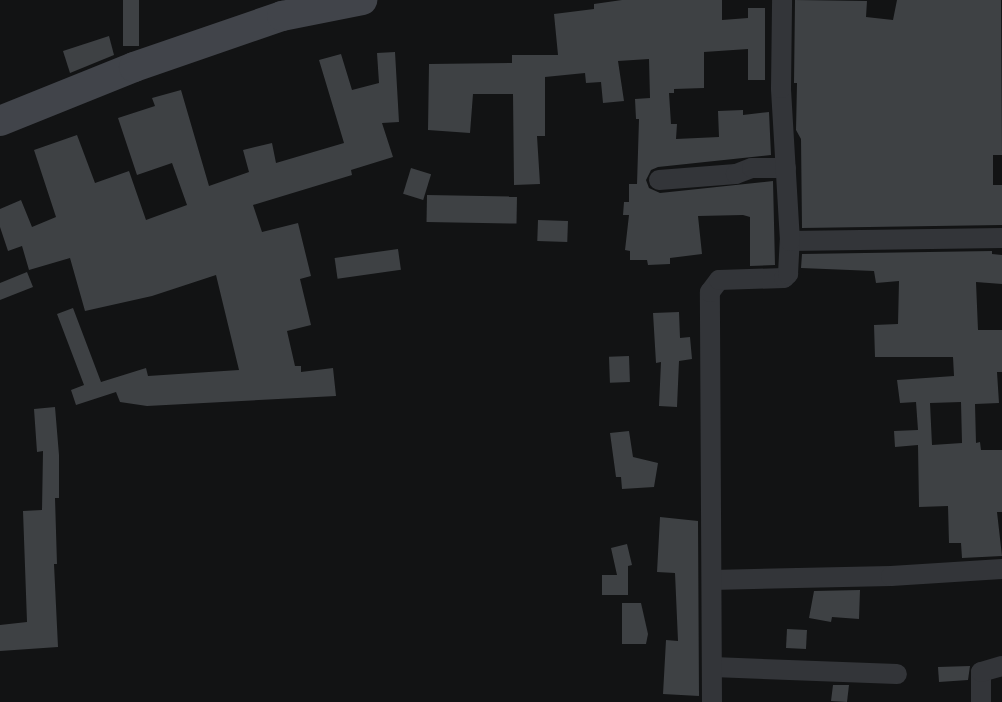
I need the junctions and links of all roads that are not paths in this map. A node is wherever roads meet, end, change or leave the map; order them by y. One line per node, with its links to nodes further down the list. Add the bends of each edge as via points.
1 (362, 0): 3 (main road, via 282,16)
2 (782, 0): 4 (street)
3 (0, 121)
4 (786, 168): 5 (street); 7 (street)
5 (659, 180)
6 (1002, 238): 7 (street)
7 (790, 241): 9 (street, via 788,270 778,279 719,280 710,292)
8 (1002, 569): 9 (street)
9 (712, 580): 11 (street)
10 (1002, 666): 14 (street, via 981,672)
11 (713, 667): 12 (street); 13 (street)
12 (897, 674)
13 (712, 702)
14 (981, 702)

